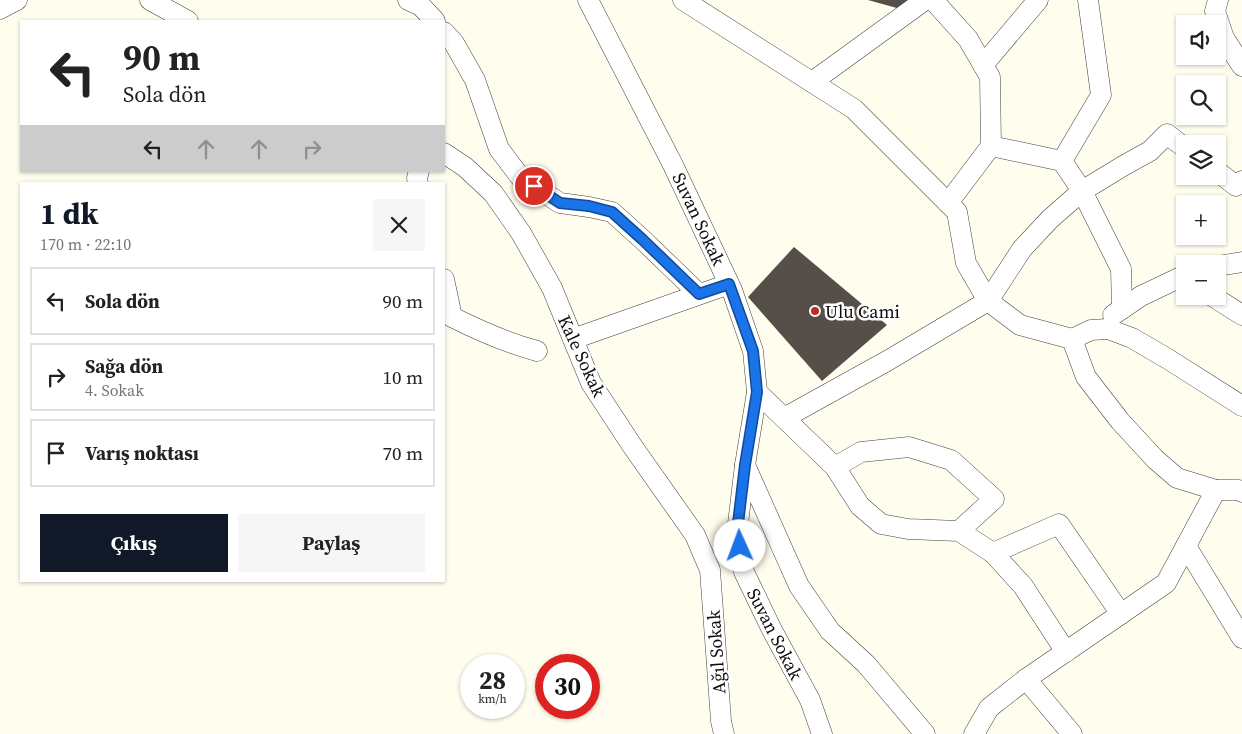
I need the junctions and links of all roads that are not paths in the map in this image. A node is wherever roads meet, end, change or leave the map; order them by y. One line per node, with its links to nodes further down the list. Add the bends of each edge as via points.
1 (17, 0): 11 (street)
2 (150, 0): 12 (street)
3 (588, 0): 32 (street, Suvan Sokak, via 673,165)
4 (683, 0): 17 (street)
5 (925, 0): 17 (street)
6 (933, 0): 15 (street, via 968,39)
7 (1038, 0): 15 (street)
8 (1088, 0): 21 (street, via 1101,95)
9 (1218, 0): 16 (street, via 1215,11 1224,38)
10 (417, 2): 13 (street)
11 (0, 8)
12 (186, 20)
13 (434, 20)
14 (445, 33): 22 (street, via 475,80 498,148)
15 (982, 65): 19 (street, via 990,77)
16 (1242, 66)
17 (812, 82): 27 (street, via 854,109)
18 (1176, 141): 26 (street, via 1167,134 1150,151)
19 (991, 146): 21 (street); 27 (street)
20 (445, 154): 25 (street, Kale Sokak)
21 (1062, 160): 26 (street)
22 (509, 162): 25 (street); 33 (street, via 521,178 560,203 612,212)
23 (1226, 178): 24 (street, via 1236,186)
24 (1242, 181)
25 (481, 182): 39 (street, Kale Sokak, via 493,192 521,233 552,288)
26 (1082, 191): 34 (street, via 1050,218 1022,249); 36 (street, via 1121,269)
27 (948, 203): 34 (street, via 957,212 966,263)
28 (1242, 262): 29 (street)
29 (1226, 265)
30 (1176, 280): 36 (street)
31 (445, 284): 41 (street, via 452,317 483,333)
32 (729, 284): 33 (street); 42 (street, Suvan Sokak, via 753,351)
33 (699, 294): 39 (street)
34 (988, 301): 40 (street, via 1020,325); 44 (street)
35 (1226, 305): 37 (street)
36 (1122, 309): 38 (street)
37 (1242, 315)
38 (1091, 330): 40 (street); 43 (street, via 1108,329 1132,338)
39 (573, 339): 53 (street, Kale Sokak, via 591,383 696,535)
40 (1072, 339): 47 (street, via 1086,377 1155,459 1177,478)
41 (537, 351)
42 (757, 392): 44 (street); 45 (street, Suvan Sokak)
43 (1242, 406)
44 (784, 418): 46 (street)
45 (745, 465): 52 (street, Suvan Sokak, via 737,532); 60 (street, via 799,586 830,631 866,664)
46 (835, 467): 49 (street, via 860,506 880,524 908,529); 49 (street, via 861,452 909,447 951,460 994,499)
47 (1216, 490): 48 (street); 50 (street)
48 (1242, 492)
49 (959, 531): 51 (street)
50 (1186, 546): 54 (street, via 1166,583); 55 (street)
51 (993, 553): 54 (street, via 1059,524); 56 (street, via 1023,586)
52 (742, 559): 53 (street); 59 (street, Suvan Sokak, via 744,572 810,700)
53 (710, 570): 58 (street, Ağıl Sokak)
54 (1121, 614): 56 (street)
55 (1241, 634)
56 (1066, 652): 57 (street)
57 (1026, 679): 61 (street, via 989,708); 62 (street)
58 (724, 734)
59 (822, 734)
60 (925, 734)
61 (974, 734)
62 (1072, 734)

